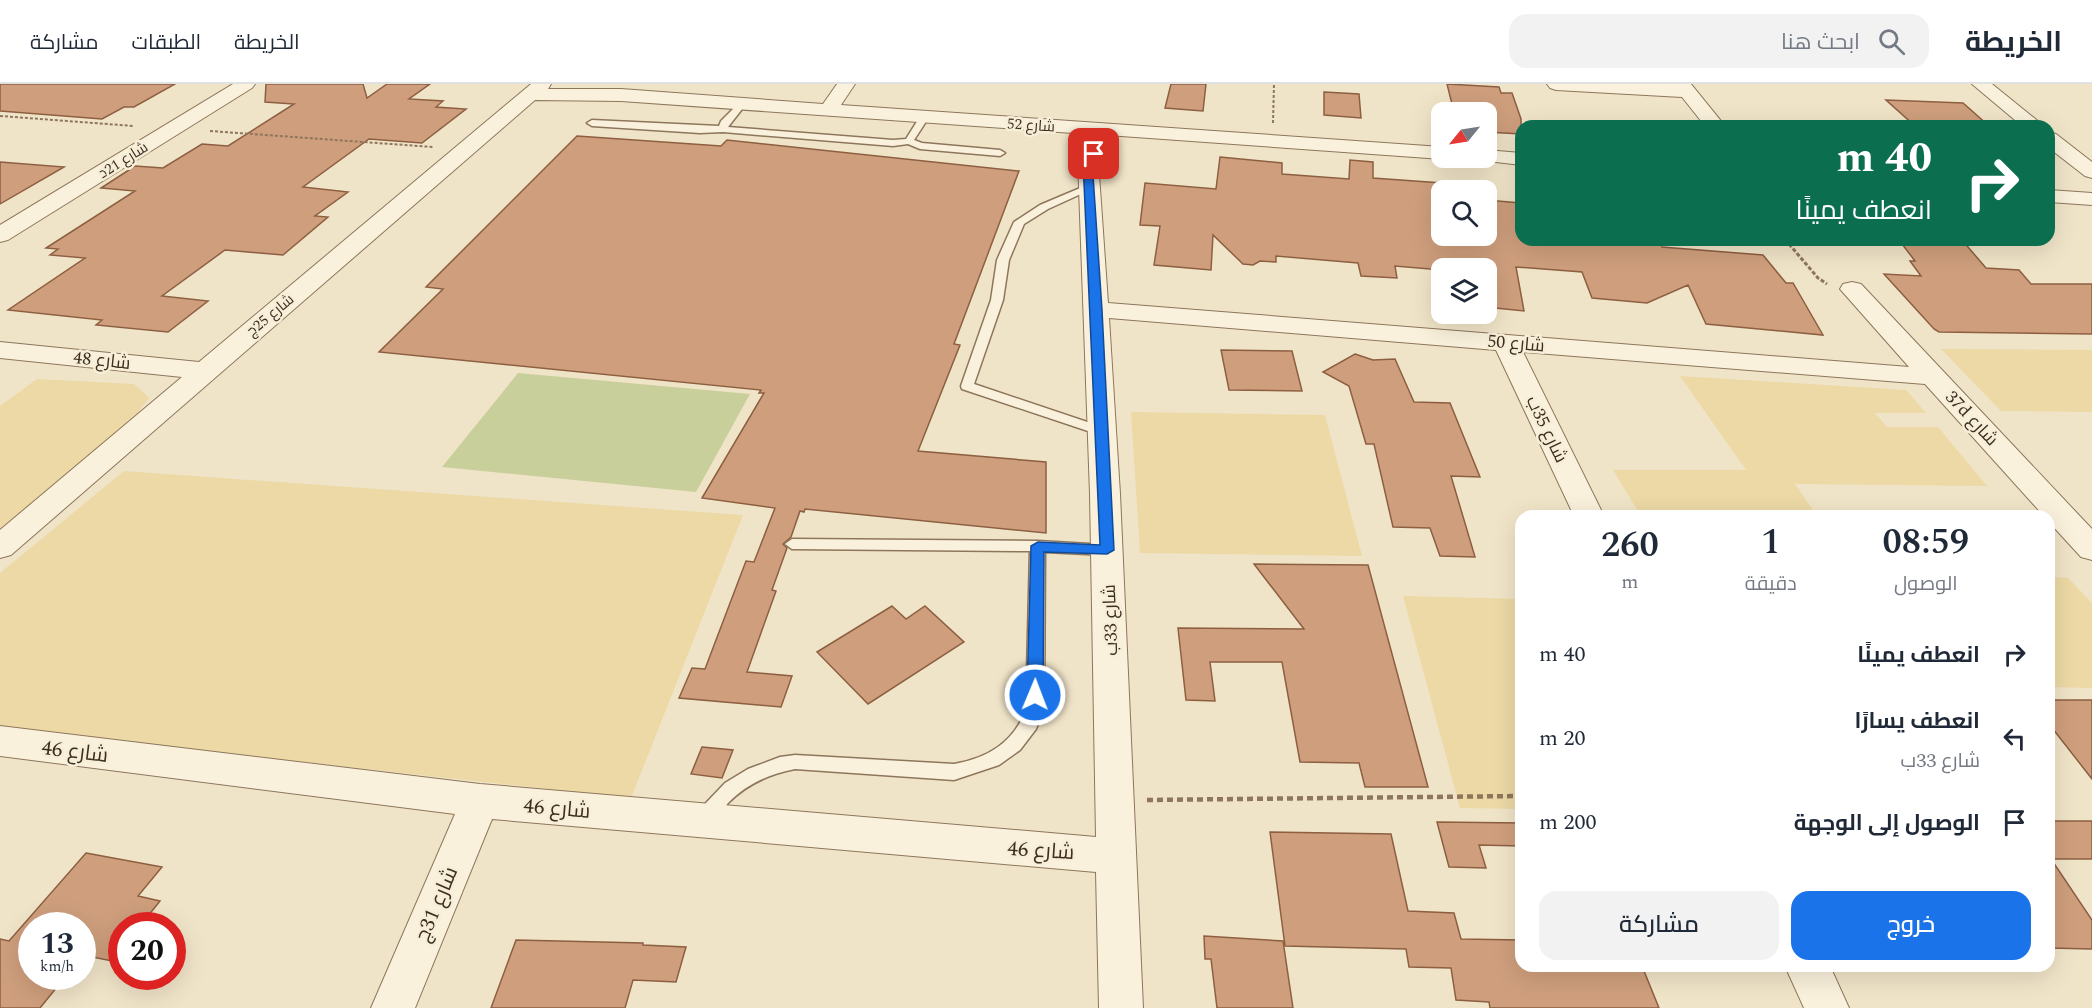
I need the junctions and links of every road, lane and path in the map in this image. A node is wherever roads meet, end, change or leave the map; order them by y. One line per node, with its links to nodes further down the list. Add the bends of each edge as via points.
1 (246, 84): 15 (street, شارع 21د)
2 (846, 84): 9 (street)
3 (1274, 84): 20 (path)
4 (1556, 84): 7 (street)
5 (1981, 84): 13 (street)
6 (537, 88): 8 (street, شارع 52); 22 (street, شارع 25ج)
7 (1684, 88): 12 (street)
8 (741, 104): 9 (street, شارع 52); 17 (lane)
9 (828, 110): 11 (street, شارع 52)
10 (0, 116): 15 (path)
11 (924, 117): 16 (street, شارع 52); 19 (lane)
12 (1710, 120)
13 (2026, 120)
14 (592, 123): 17 (lane)
15 (174, 128): 22 (path); 31 (street, شارع 21د)
16 (1084, 128): 18 (street, شارع 52); 28 (street, شارع 33ب, via 1082,141)
17 (723, 129): 19 (lane, via 893,143)
18 (1108, 130): 20 (street, شارع 52); 28 (street)
19 (909, 141): 24 (lane, via 920,146)
20 (1272, 142): 23 (street, شارع 52)
21 (2055, 143): 27 (street)
22 (465, 150): 37 (street, شارع 25ج)
23 (1431, 152)
24 (1000, 153)
25 (1497, 157): 26 (street)
26 (1515, 158)
27 (2092, 172)
28 (1089, 174): 34 (street, شارع 33ب); 39 (lane, via 1019,222 1003,260 997,300 967,386)
29 (2055, 196): 30 (street)
30 (2092, 199)
31 (0, 235)
32 (1791, 246): 33 (path, via 1818,278)
33 (1854, 291): 38 (street, 37d شارع)
34 (1097, 310): 35 (street, شارع 50); 39 (street, شارع 33ب)
35 (1506, 343): 38 (street, شارع 50); 40 (street, شارع 35ب)
36 (0, 350): 37 (street, شارع 48)
37 (205, 371): 43 (street, شارع 25ج)
38 (1934, 377): 44 (street, 37d شارع)
39 (1103, 432): 45 (street, شارع 33ب)
40 (1586, 510)
41 (792, 544): 42 (lane)
42 (1038, 546): 45 (lane); 50 (lane, via 1035,710 1021,739 1008,752 993,762 954,772 795,762 777,765 741,780 714,806)
43 (0, 547)
44 (2092, 549)
45 (1107, 550): 49 (street, شارع 33ب)
46 (0, 741): 48 (street, شارع 46)
47 (1515, 796): 49 (path)
48 (480, 801): 50 (street, شارع 46); 53 (street, شارع 31ج)
49 (1115, 801): 51 (street, شارع 33ب)
50 (705, 821): 51 (street, شارع 46)
51 (1116, 855): 54 (street, شارع 33ب)
52 (1810, 972): 55 (street)
53 (393, 1008)
54 (1121, 1008)
55 (1827, 1008)

